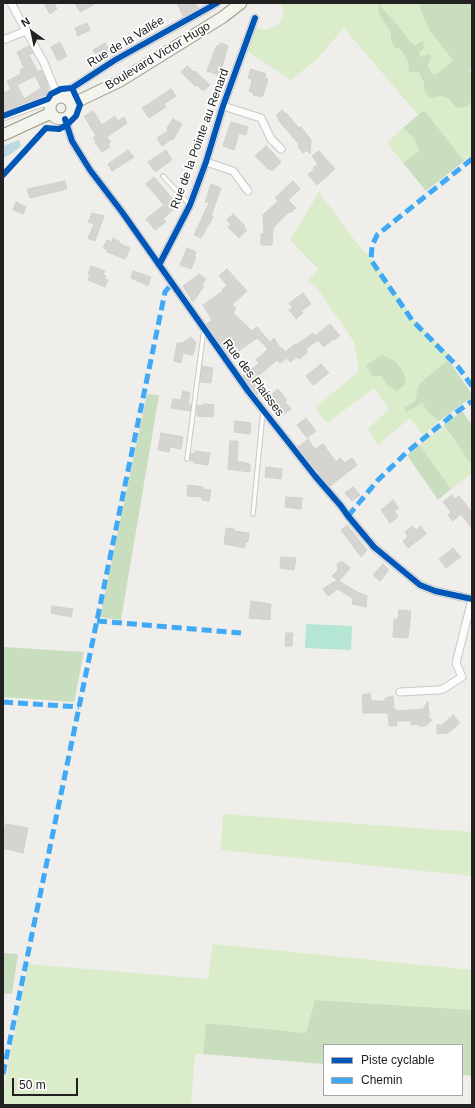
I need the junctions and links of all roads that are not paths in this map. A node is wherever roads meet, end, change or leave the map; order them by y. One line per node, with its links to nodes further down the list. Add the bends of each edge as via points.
1 (11, 3): 5 (street)
2 (241, 3): 7 (main road, Boulevard Victor Hugo, via 223,18 120,81)
3 (215, 5): 7 (street, Rue de la Vallée, via 115,60 72,88)
4 (255, 18): 8 (street, Rue de la Pointe au Renard)
5 (26, 31): 6 (street); 7 (street, via 44,63)
6 (3, 40)
7 (60, 103): 9 (street, via 39,104); 10 (main road, via 56,118); 10 (main road, via 72,112); 11 (main road, Boulevard Victor Hugo)
8 (223, 106): 12 (street, via 261,118 271,139); 13 (street, Rue de la Pointe au Renard)
9 (3, 117)
10 (65, 119): 17 (street, Rue des Plaisses, via 72,141 90,170)
11 (3, 135)
12 (281, 149)
13 (206, 162): 15 (street, via 233,171); 16 (street, Rue de la Pointe au Renard)
14 (164, 176): 16 (lane)
15 (248, 191)
16 (190, 205): 17 (street, Rue de la Pointe au Renard)
17 (159, 264): 18 (street, Rue des Plaisses)
18 (204, 328): 19 (street, Rue des Plaisses); 20 (lane)
19 (263, 411): 21 (lane); 22 (street, Rue des Plaisses, via 374,547 420,585 434,591)
20 (187, 459)
21 (253, 514)
22 (472, 599): 23 (street, via 456,663 462,677 443,689)
23 (400, 692)

